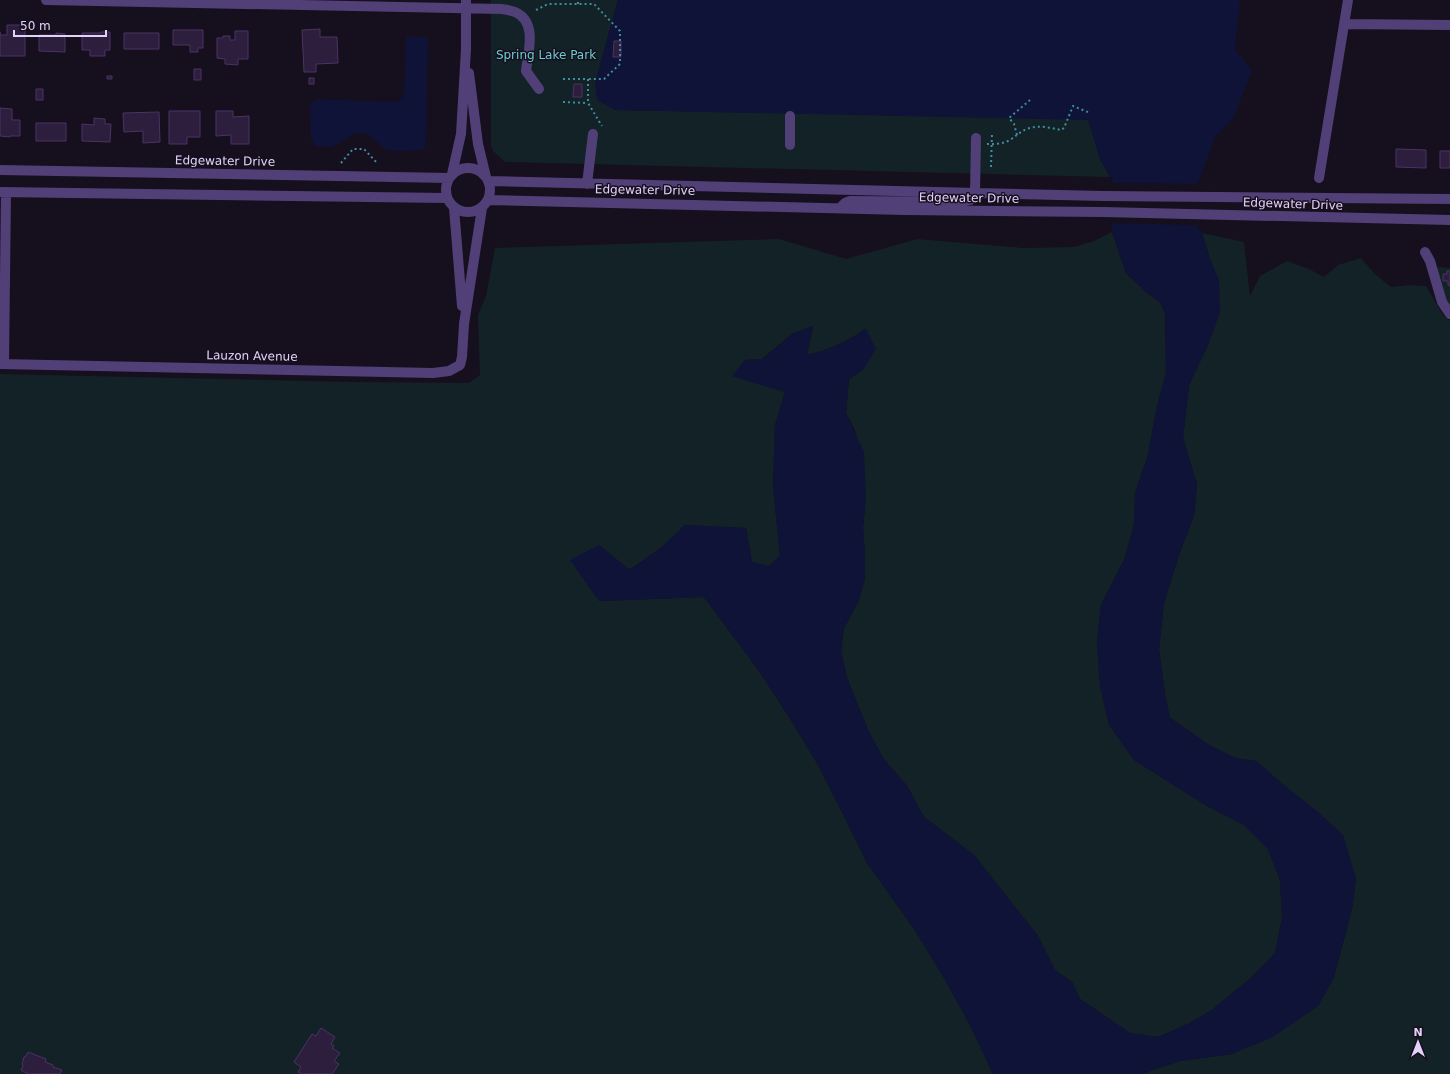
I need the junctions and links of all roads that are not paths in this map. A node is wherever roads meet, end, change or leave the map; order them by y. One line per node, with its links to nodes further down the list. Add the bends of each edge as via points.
1 (46, 0): 3 (street)
2 (1348, 0): 6 (street)
3 (121, 1): 4 (street)
4 (289, 2): 5 (street)
5 (466, 4): 8 (street); 9 (street, via 516,12 526,22 531,32 526,71)
6 (1344, 24): 7 (street); 16 (street)
7 (1450, 24)
8 (466, 49): 15 (street, via 461,134); 17 (street, via 478,144)
9 (539, 89)
10 (790, 116): 13 (street)
11 (593, 134): 18 (street)
12 (976, 138): 20 (street)
13 (790, 145)
14 (0, 170): 15 (street, Edgewater Drive)
15 (450, 176): 17 (street, via 469,167); 21 (street, via 446,185)
16 (1319, 178)
17 (488, 179): 18 (street, Edgewater Drive); 23 (street, via 490,188)
18 (587, 184): 20 (street, Edgewater Drive)
19 (3, 193): 21 (street); 30 (street)
20 (975, 193): 22 (street, Edgewater Drive); 25 (street, via 970,200 956,202 850,201)
21 (446, 198): 24 (street)
22 (1450, 199)
23 (485, 204): 24 (street, via 472,212); 25 (street, Edgewater Drive); 29 (street, Lauzon Avenue)
24 (454, 208): 29 (street, Lauzon Avenue)
25 (840, 208): 26 (street, Edgewater Drive)
26 (1450, 220)
27 (1425, 252): 28 (street, via 1442,302)
28 (1450, 314)
29 (464, 324): 30 (street, Lauzon Avenue, via 460,365 449,371 433,373)
30 (2, 364)

